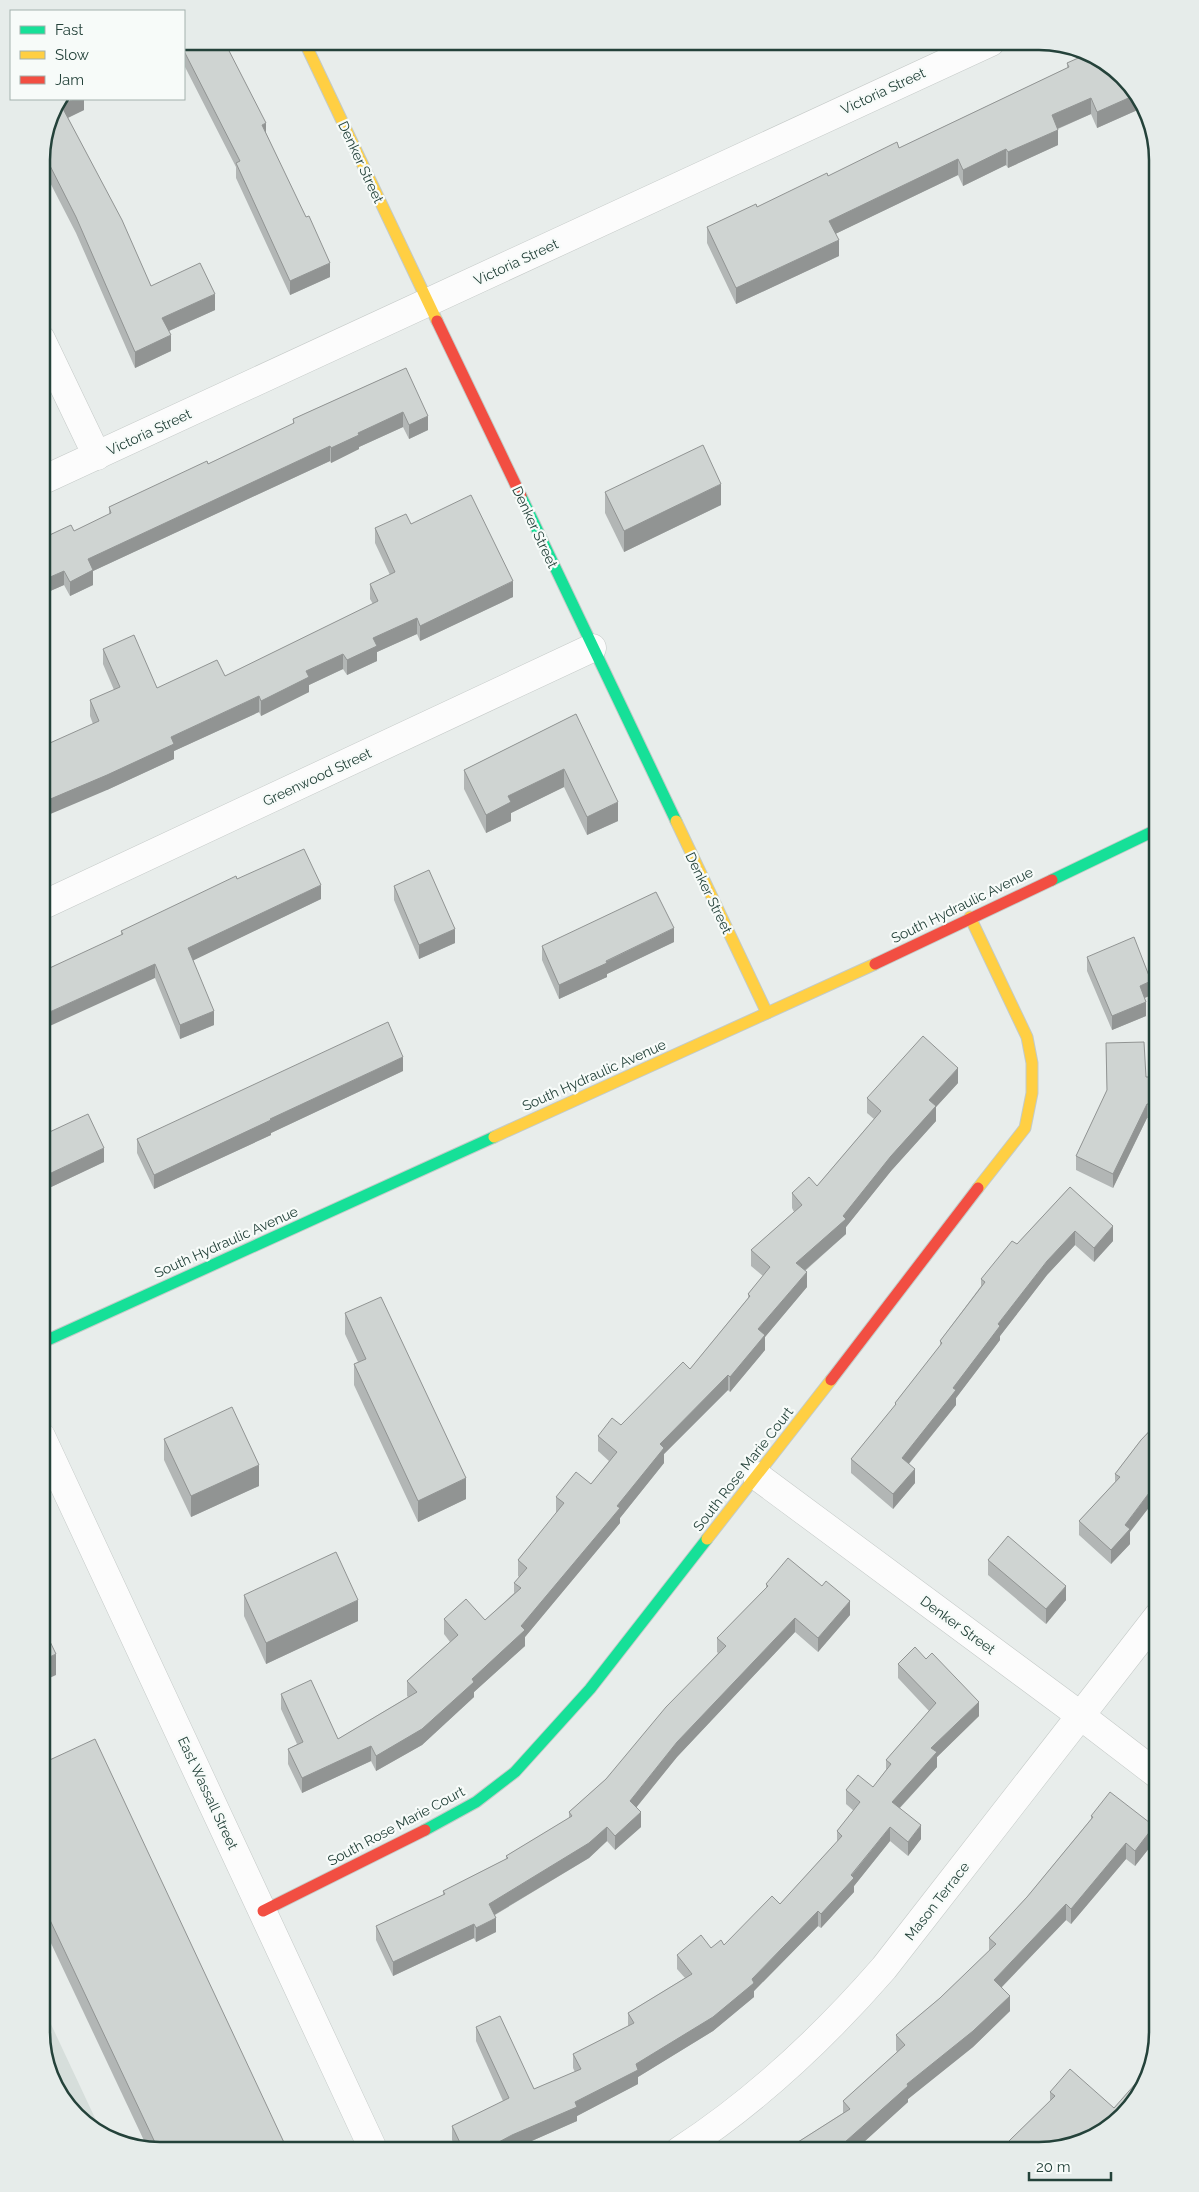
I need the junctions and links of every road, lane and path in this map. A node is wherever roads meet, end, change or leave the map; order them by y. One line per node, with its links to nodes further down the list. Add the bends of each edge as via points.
1 (308, 50): 3 (street, Denker Street)
2 (973, 50): 3 (street, Victoria Street)
3 (428, 302): 5 (street, Victoria Street); 7 (street, Denker Street)
4 (50, 356): 5 (street)
5 (97, 456): 6 (street, Victoria Street)
6 (50, 477)
7 (592, 648): 9 (street, Greenwood Street); 11 (street, Denker Street)
8 (1149, 833): 10 (street, South Hydraulic Avenue)
9 (50, 902)
10 (970, 917): 11 (street, South Hydraulic Avenue); 14 (street, South Rose Marie Court, via 1027,1037 1032,1063 1032,1093 1025,1128)
11 (767, 1013): 12 (street, South Hydraulic Avenue)
12 (50, 1339)
13 (50, 1455): 18 (street, East Wassall Street)
14 (757, 1476): 16 (street, Denker Street); 18 (street, South Rose Marie Court, via 590,1688 515,1772 476,1802 438,1824)
15 (1149, 1628): 16 (street, Mason Terrace)
16 (1081, 1716): 17 (street, Denker Street); 20 (street, Mason Terrace, via 849,2009 760,2092)
17 (1149, 1768)
18 (263, 1911): 19 (street, East Wassall Street)
19 (370, 2142)
20 (693, 2142)

